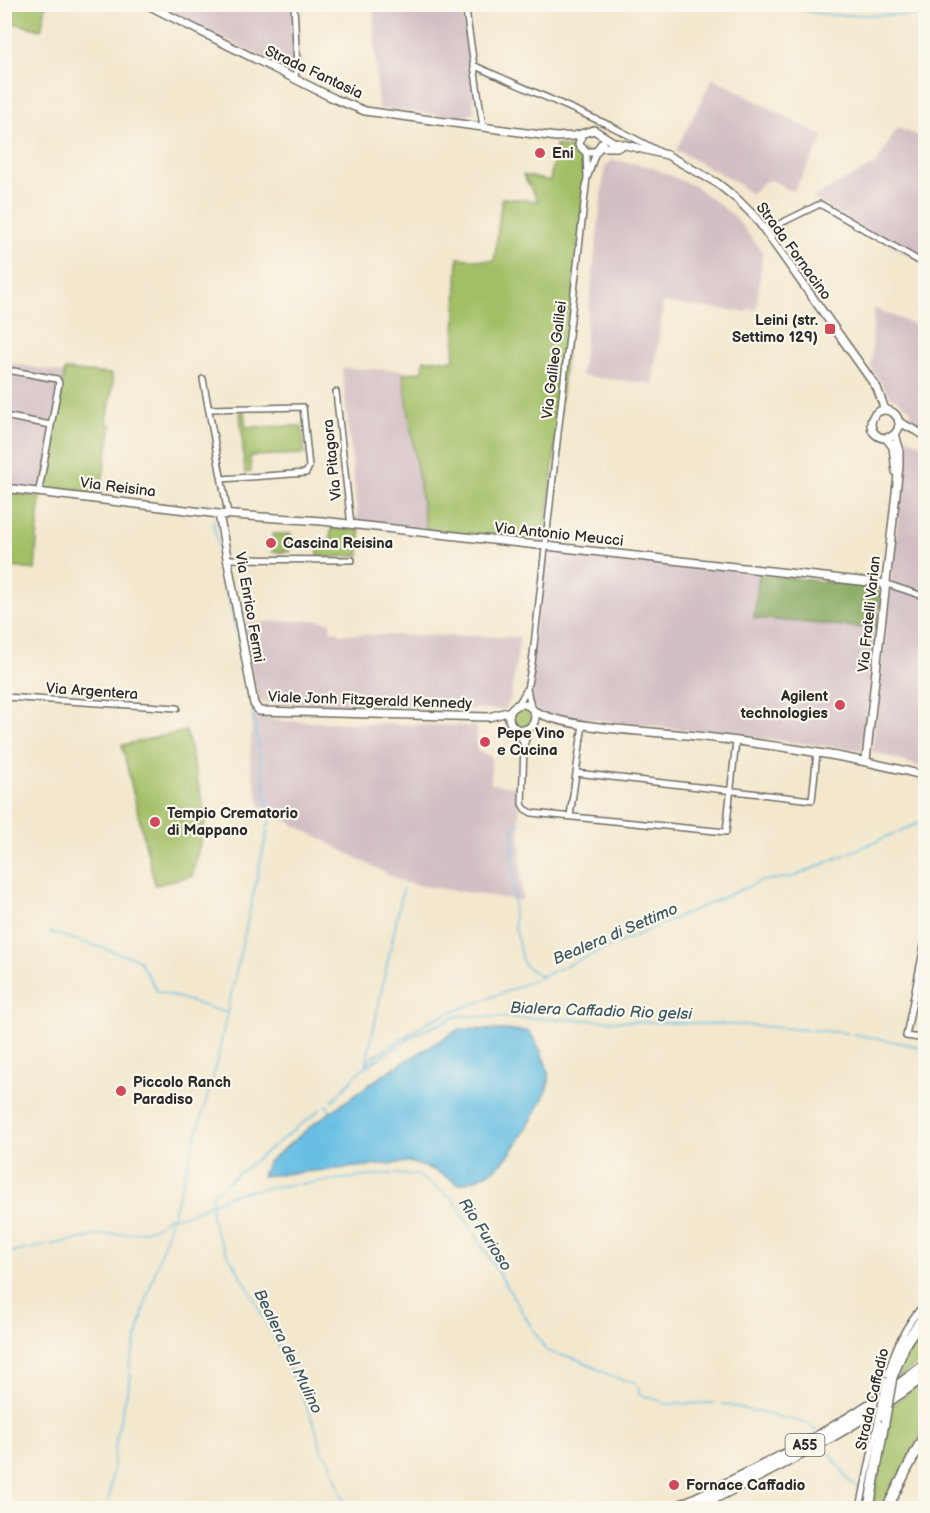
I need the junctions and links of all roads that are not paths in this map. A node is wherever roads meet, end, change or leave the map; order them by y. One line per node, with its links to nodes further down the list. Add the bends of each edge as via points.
1 (146, 4): 4 (street, Strada Fantasia)
2 (294, 4): 6 (street)
3 (465, 4): 5 (street)
4 (154, 7): 6 (street, Strada Fantasia)
5 (475, 66): 7 (street); 14 (street, Strada Fornacino, via 611,126)
6 (294, 79): 7 (street, Strada Fantasia, via 366,111)
7 (483, 127): 10 (street, Strada Fantasia)
8 (581, 135): 9 (street, via 591,130); 10 (street); 11 (street)
9 (600, 135): 12 (street); 14 (street, Strada Fornacino, via 613,142)
10 (556, 136): 11 (street)
11 (579, 145): 13 (street)
12 (599, 149): 13 (street); 15 (street, Strada Fornacino, via 632,149); 16 (street, Via Galileo Galilei)
13 (586, 152): 16 (street, Via Galileo Galilei)
14 (664, 154): 15 (street, Strada Fornacino)
15 (673, 159): 17 (street, Strada Fornacino, via 717,183)
16 (587, 177): 37 (street, Via Galileo Galilei)
17 (765, 231): 18 (street, via 813,206 824,205); 23 (street, Strada Fornacino, via 880,393)
18 (926, 265)
19 (4, 374): 26 (street, via 13,371 57,379)
20 (203, 379): 22 (street)
21 (336, 392): 36 (street, Via Pitagora)
22 (209, 409): 31 (street); 31 (street, via 303,407 309,467 306,473)
23 (881, 411): 25 (street, via 896,415); 29 (street, via 872,418 871,427 876,435)
24 (4, 416): 26 (street)
25 (899, 422): 27 (street); 28 (street)
26 (51, 425): 33 (street)
27 (896, 433): 28 (street, via 906,430); 29 (street); 30 (street, Via Fratelli Varian, via 900,454)
28 (925, 436)
29 (886, 438): 30 (street, Via Fratelli Varian, via 893,447)
30 (897, 472): 40 (street, Via Fratelli Varian)
31 (222, 479): 35 (street)
32 (4, 488): 33 (street, Via Reisina)
33 (39, 490): 34 (street, Via Reisina)
34 (219, 514): 35 (street, Via Reisina); 38 (street, Via Enrico Fermi)
35 (228, 514): 36 (street, Via Antonio Meucci)
36 (351, 525): 37 (street, Via Antonio Meucci)
37 (544, 546): 40 (street, Via Antonio Meucci); 42 (street, Via Galileo Galilei)
38 (227, 559): 39 (street); 44 (street, Via Enrico Fermi)
39 (352, 561)
40 (887, 584): 41 (street); 58 (street, Via Fratelli Varian)
41 (926, 597)
42 (527, 688): 45 (street); 47 (street)
43 (4, 697): 46 (street, Via Argentera)
44 (254, 704): 49 (street, Viale Jonh Fitzgerald Kennedy, via 259,711)
45 (518, 705): 47 (street); 48 (street)
46 (177, 708)
47 (533, 709): 50 (street); 53 (street)
48 (510, 711): 49 (street, Viale Jonh Fitzgerald Kennedy); 51 (street)
49 (489, 717): 51 (street, Viale Jonh Fitzgerald Kennedy)
50 (551, 719): 52 (street); 53 (street)
51 (511, 724): 54 (street)
52 (583, 724): 55 (street); 59 (street)
53 (532, 726): 54 (street); 56 (street)
54 (518, 730): 56 (street)
55 (736, 741): 57 (street); 61 (street)
56 (524, 745): 62 (street, via 525,809)
57 (818, 753): 58 (street); 61 (street, via 812,800)
58 (866, 760): 60 (street)
59 (576, 773): 61 (street); 62 (street)
60 (926, 776)
61 (731, 791): 62 (street, via 726,832)
62 (570, 816)
63 (926, 936): 64 (street, via 906,1035)
64 (926, 1039)
65 (926, 1302): 69 (street, Strada Caffadio, via 904,1329)
66 (926, 1313): 69 (highway, via 906,1341)
67 (926, 1364): 72 (highway, A55, via 872,1404 799,1448)
68 (926, 1375): 73 (highway, A55, via 828,1441)
69 (889, 1379): 70 (highway, bridge)
70 (881, 1419): 74 (street, Strada Caffadio); 75 (highway)
71 (926, 1432): 76 (highway)
72 (675, 1509)
73 (694, 1509)
74 (860, 1509)
75 (869, 1509)
76 (886, 1509)

